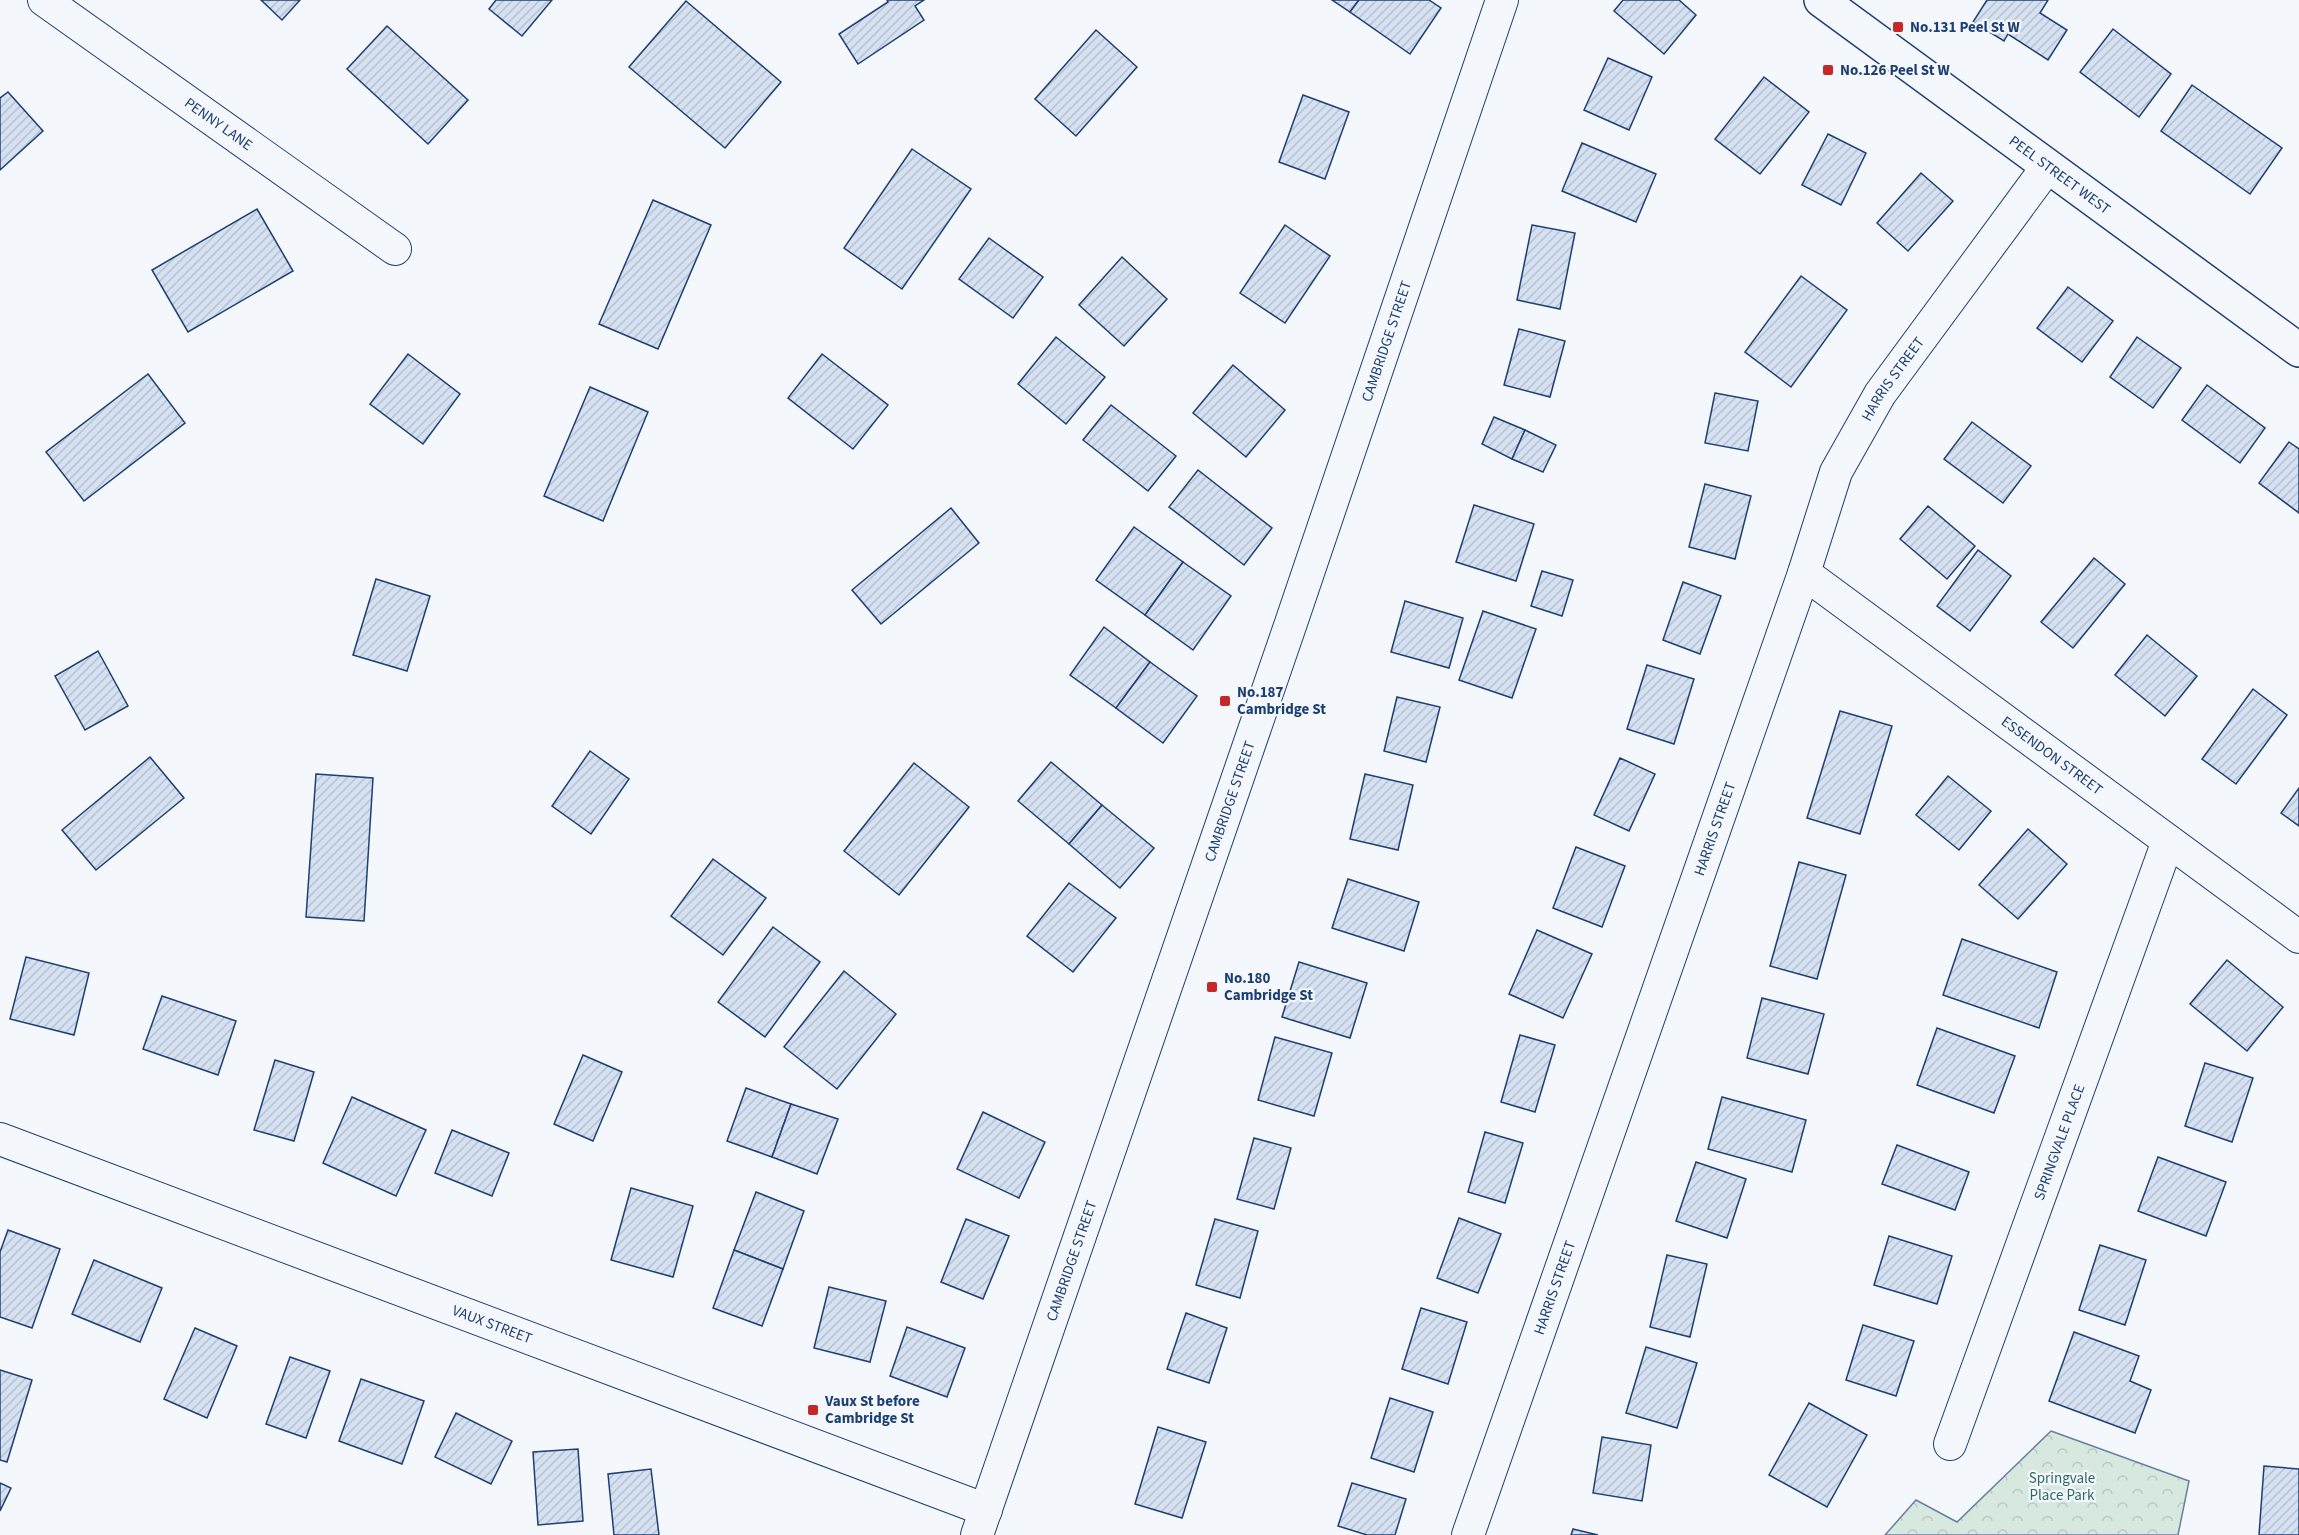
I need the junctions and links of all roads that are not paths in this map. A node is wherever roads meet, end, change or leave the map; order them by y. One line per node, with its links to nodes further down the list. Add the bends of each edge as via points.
1 (44, 0): 5 (street, PENNY LANE)
2 (1502, 0): 12 (street, CAMBRIDGE STREET)
3 (1821, 0): 4 (street, PEEL STREET WEST)
4 (2048, 166): 6 (street, PEEL STREET WEST); 7 (street, HARRIS STREET, via 1880,394 1836,471)
5 (395, 249)
6 (2299, 350)
7 (1804, 573): 8 (street, ESSENDON STREET); 13 (street, HARRIS STREET)
8 (2168, 841): 9 (street, ESSENDON STREET); 11 (street, SPRINGVALE PLACE)
9 (2299, 937)
10 (0, 1139): 12 (street, VAUX STREET)
11 (1950, 1444)
12 (981, 1523)
13 (1468, 1535)

